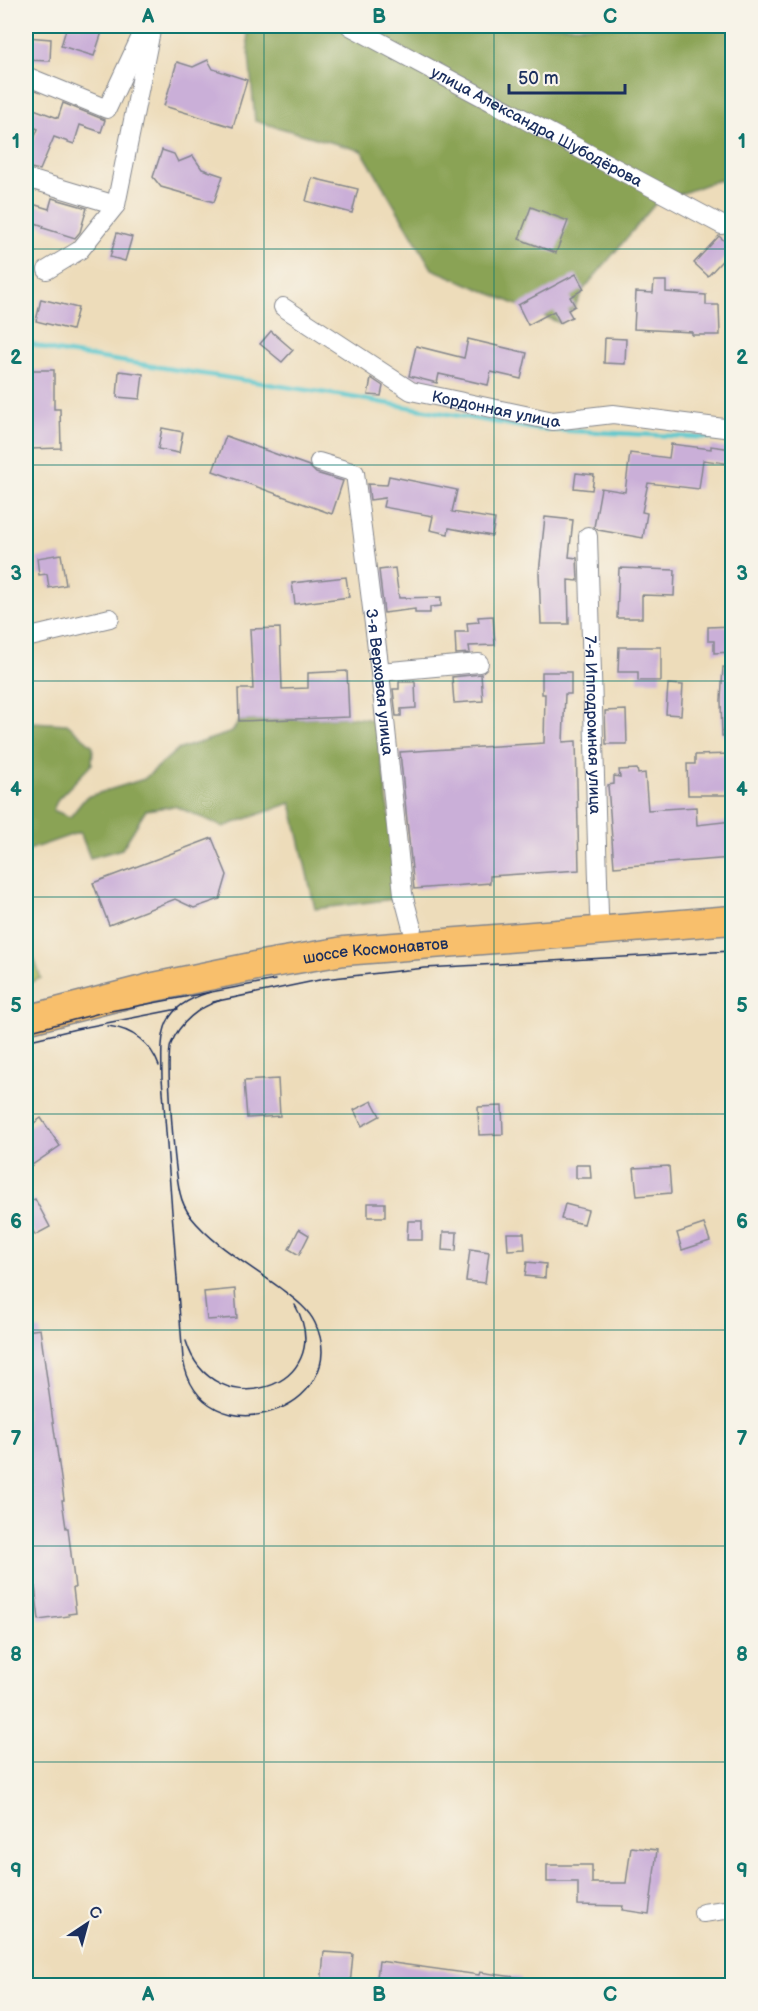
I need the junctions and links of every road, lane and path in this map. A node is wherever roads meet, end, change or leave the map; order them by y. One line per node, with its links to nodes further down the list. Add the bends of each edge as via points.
1 (146, 26): 4 (street, via 107,109)
2 (152, 26): 6 (street)
3 (350, 26): 7 (street, улица Александра Шубодёрова)
4 (26, 76)
5 (26, 178): 6 (street)
6 (116, 205): 8 (street, via 80,250)
7 (722, 225)
8 (47, 270)
9 (283, 307): 10 (street, Кордонная улица, via 411,391 553,421 613,414)
10 (732, 429)
11 (319, 462): 16 (street, 3-я Верховая улица, via 355,473)
12 (588, 536): 18 (street, 7-я Ипподромная улица)
13 (110, 618): 14 (street)
14 (26, 638)
15 (479, 663): 16 (street)
16 (380, 672): 20 (street, 3-я Верховая улица, via 403,894)
17 (732, 904): 18 (main road, шоссе Космонавтов)
18 (599, 914): 20 (main road, шоссе Космонавтов)
19 (732, 920): 22 (main road, шоссе Космонавтов, via 344,951 154,987)
20 (412, 928): 21 (main road, шоссе Космонавтов, via 171,967)
21 (26, 1002)
22 (26, 1020)
23 (732, 1910): 24 (street)
24 (703, 1913)

